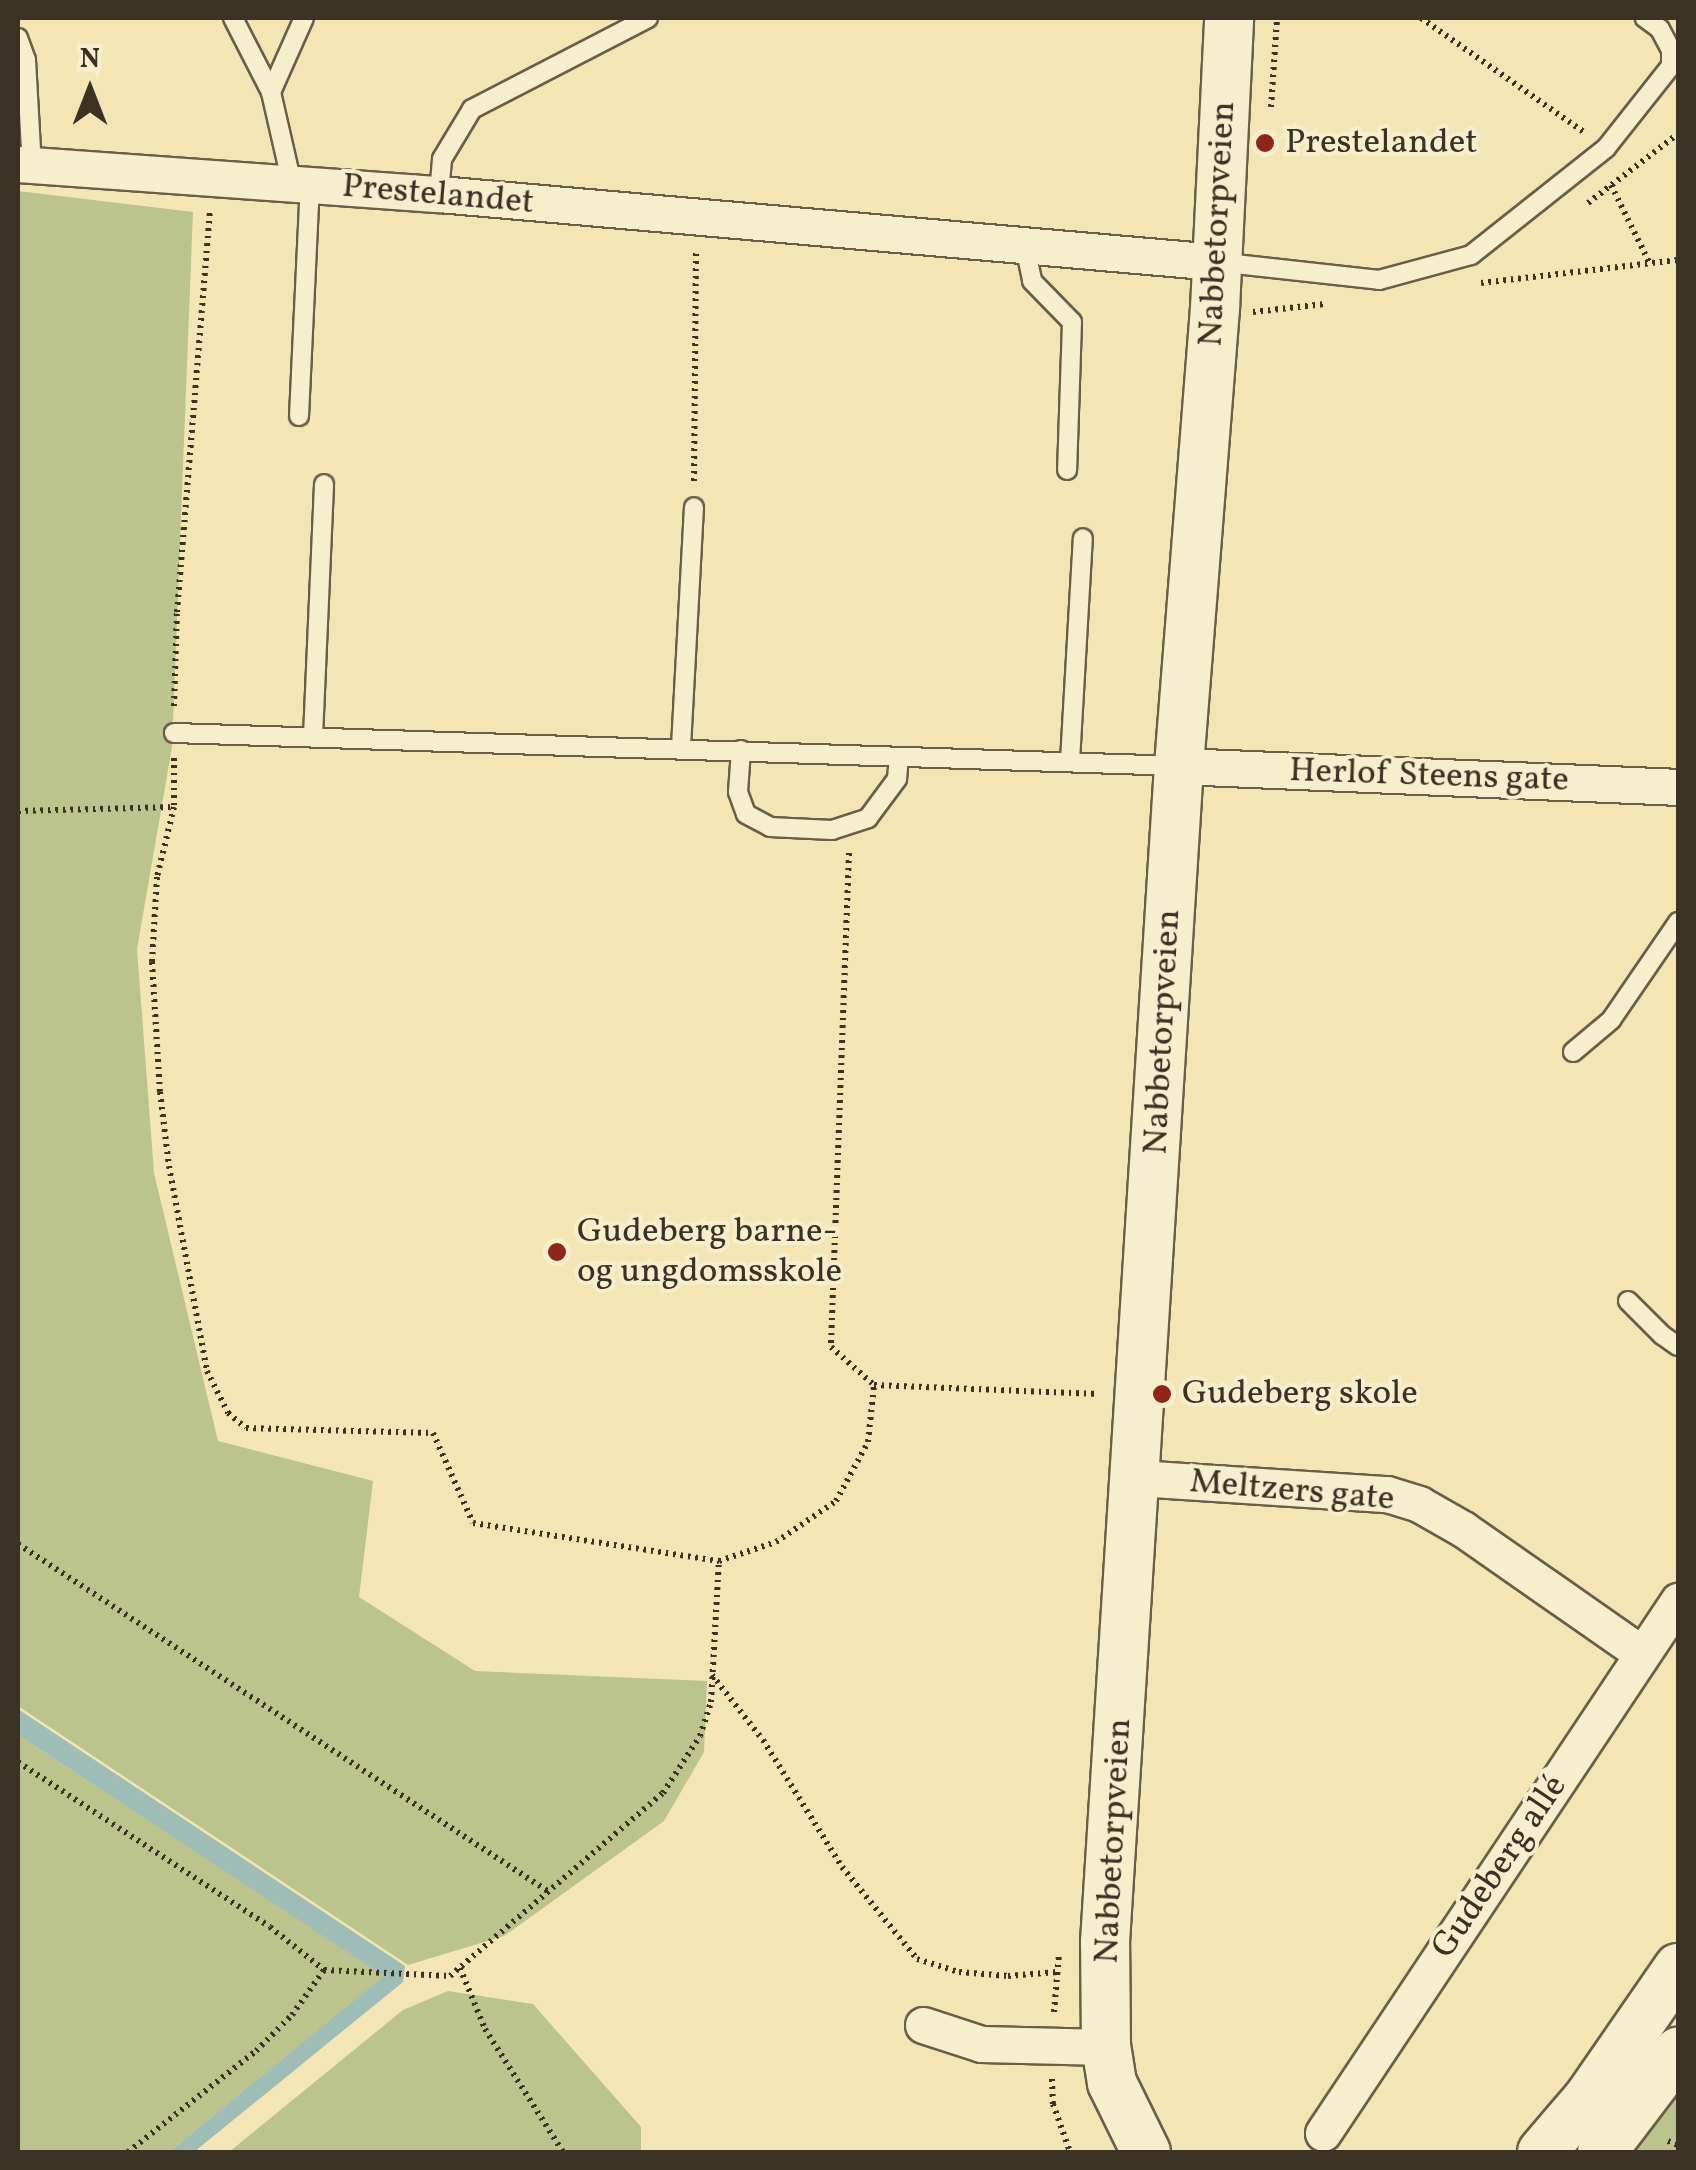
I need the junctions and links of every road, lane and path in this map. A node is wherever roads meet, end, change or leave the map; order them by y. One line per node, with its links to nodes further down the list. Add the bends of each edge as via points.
1 (233, 18): 8 (lane)
2 (304, 18): 8 (lane)
3 (648, 18): 14 (lane, via 472,109 442,159)
4 (1229, 18): 17 (street, Nabbetorpveien)
5 (1421, 18): 9 (path)
6 (1644, 18): 9 (lane, via 1660,28 1671,66)
7 (18, 38): 10 (lane, via 26,60)
8 (271, 92): 12 (lane)
9 (1606, 148): 17 (lane, via 1471,255 1380,280)
10 (25, 165): 11 (street, Prestelandet)
11 (213, 178): 12 (street, Prestelandet); 24 (path, via 176,612)
12 (301, 184): 14 (street, Prestelandet); 19 (lane)
13 (1610, 186): 18 (path)
14 (439, 194): 15 (street, Prestelandet)
15 (696, 218): 16 (street, Prestelandet); 22 (path)
16 (1024, 242): 17 (street, Prestelandet); 20 (lane, via 1032,281 1072,322)
17 (1216, 262): 30 (street, Nabbetorpveien)
18 (1649, 262)
19 (299, 416)
20 (1068, 470)
21 (324, 484): 25 (lane)
22 (694, 507): 26 (lane)
23 (1083, 538): 29 (lane)
24 (174, 733): 25 (lane); 32 (path)
25 (312, 737): 26 (lane)
26 (681, 747): 27 (lane)
27 (742, 750): 28 (lane); 34 (lane, via 738,792 755,822)
28 (899, 756): 29 (lane); 34 (lane, via 886,798)
29 (1070, 761): 30 (lane)
30 (1179, 766): 31 (street, Herlof Steens gate); 40 (street, Nabbetorpveien)
31 (1678, 787)
32 (174, 807): 33 (path); 43 (path, via 157,877 152,962 160,1092 207,1371 228,1413 246,1428 434,1433 473,1523)
33 (18, 812)
34 (850, 827): 39 (path, via 831,1347)
35 (1678, 922): 36 (lane, via 1610,1020)
36 (1574, 1052)
37 (1628, 1302): 38 (lane)
38 (1678, 1346)
39 (874, 1385): 40 (path); 43 (path, via 868,1442 836,1501 776,1542)
40 (1142, 1395): 41 (street, Nabbetorpveien)
41 (1137, 1478): 45 (street, Meltzers gate, via 1387,1494 1420,1504); 54 (street, Nabbetorpveien, via 1105,1942)
42 (18, 1544): 48 (path)
43 (719, 1562): 46 (path)
44 (1678, 1602): 45 (street, Gudeberg allé)
45 (1642, 1654): 56 (street, Gudeberg allé)
46 (712, 1676): 48 (path, via 700,1736 663,1792); 52 (path, via 764,1740 842,1868 918,1959 960,1972)
47 (18, 1762): 51 (path, via 270,1927)
48 (549, 1892): 49 (path)
49 (460, 1968): 51 (path, via 450,1976); 60 (path, via 485,2030)
50 (1678, 1968): 62 (street, via 1589,2097)
51 (324, 1970): 59 (path, via 256,2050)
52 (1058, 1972)
53 (923, 2025): 54 (street, via 981,2044)
54 (1106, 2047): 61 (street, Nabbetorpveien, via 1112,2083)
55 (1678, 2052): 63 (street)
56 (1323, 2133)
57 (1668, 2142): 58 (path)
58 (1678, 2145)
59 (128, 2152)
60 (563, 2152)
61 (1146, 2152)
62 (1542, 2152)
63 (1602, 2152)

